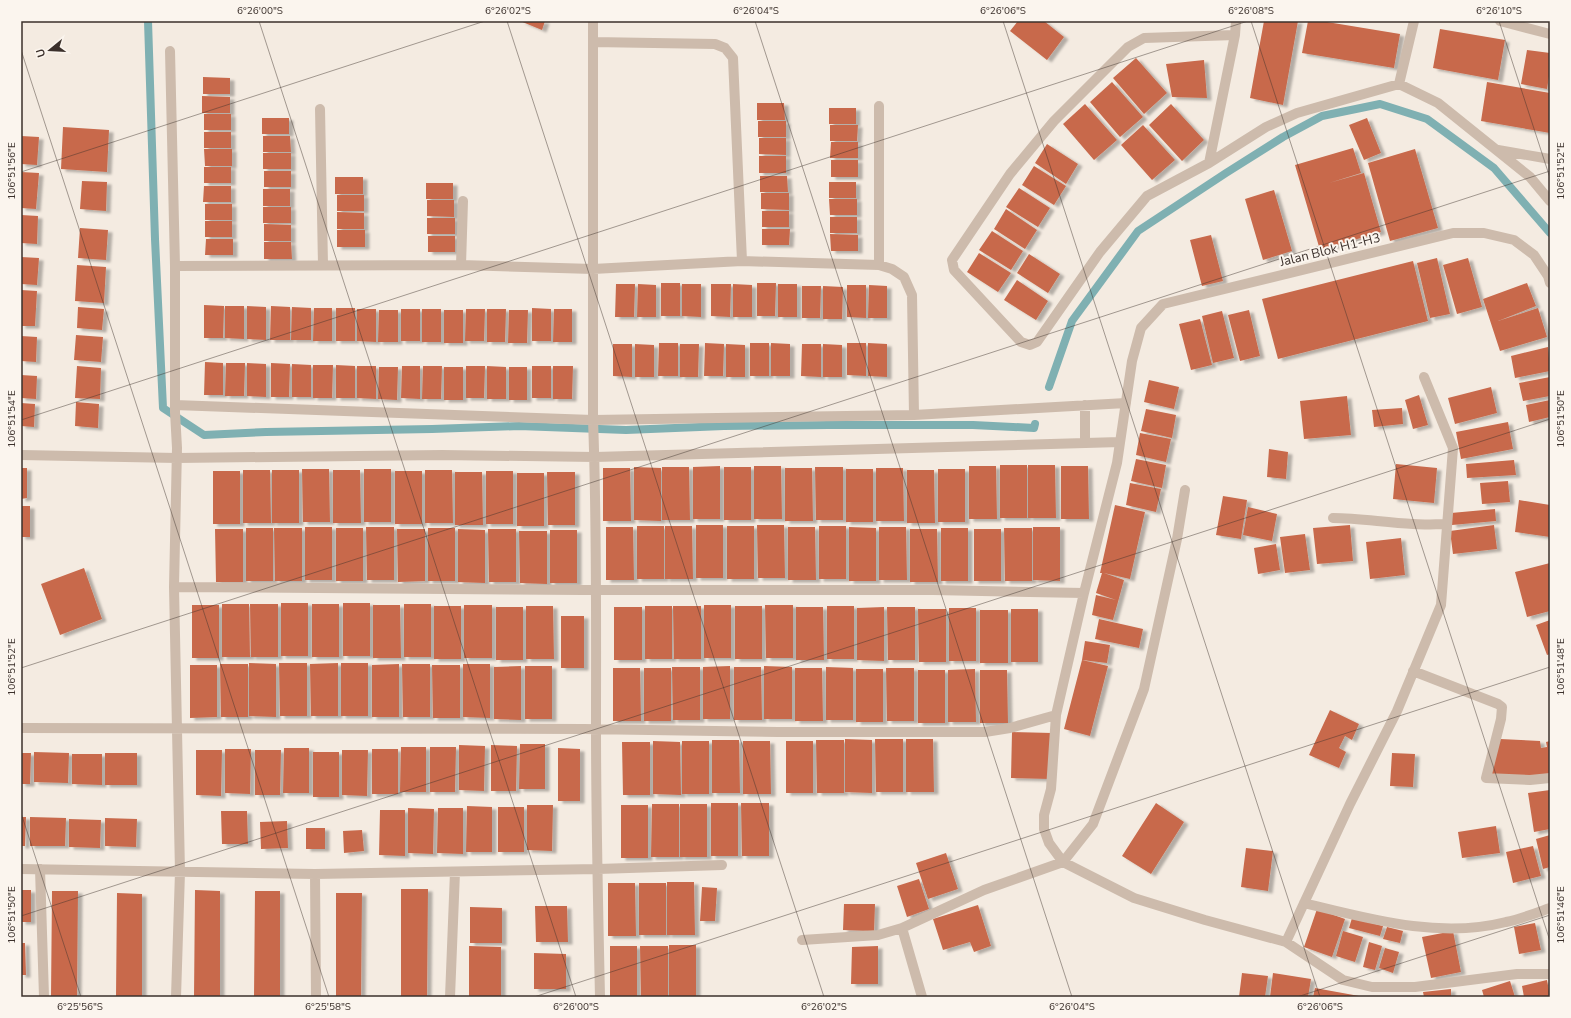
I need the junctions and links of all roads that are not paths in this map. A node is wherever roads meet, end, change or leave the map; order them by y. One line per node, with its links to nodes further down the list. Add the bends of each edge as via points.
1 (593, 21): 7 (street)
2 (1236, 21): 6 (street)
3 (1414, 21): 9 (street)
4 (1500, 21): 5 (street)
5 (1550, 34)
6 (1235, 35): 14 (street); 14 (street, via 1144,38 1128,47 1054,121 1010,174 952,260 952,266 1021,342 1030,345 1037,342 1100,252 1147,196)
7 (593, 42): 17 (street, via 715,44 725,48 733,58); 22 (street)
8 (170, 51): 21 (street)
9 (1399, 84): 12 (street, via 1438,103); 14 (street, via 1297,113 1266,127)
10 (879, 106): 20 (street)
11 (320, 109): 18 (street)
12 (1498, 150): 13 (street); 15 (street, via 1530,177)
13 (1550, 159)
14 (1209, 163)
15 (1550, 200)
16 (463, 201): 19 (street)
17 (742, 261): 20 (street); 22 (street)
18 (323, 265): 19 (street); 21 (street)
19 (461, 265): 22 (street)
20 (879, 265): 28 (street, via 892,269 904,277 912,295)
21 (175, 266): 27 (street)
22 (593, 269): 29 (street)
23 (1550, 283): 25 (street, Jalan Blok H1-H3, via 1534,255 1514,240 1484,233 1454,233 1163,304 1141,328 1132,361)
24 (1424, 377): 37 (street, via 1453,448)
25 (1126, 403): 26 (street); 30 (street, Jalan Blok H1-H3)
26 (1085, 405): 28 (street); 31 (street)
27 (175, 409): 29 (street); 32 (street)
28 (914, 415): 29 (street)
29 (593, 424): 33 (street)
30 (1120, 442): 31 (street); 40 (street, Jalan Blok H1-H3, via 1117,464)
31 (1085, 443): 33 (street)
32 (177, 453): 33 (street); 34 (street); 38 (street)
33 (595, 453): 39 (street)
34 (21, 455)
35 (1185, 490): 47 (street, via 1177,539 1144,689 1093,824)
36 (1333, 518): 37 (street)
37 (1447, 524): 41 (street, via 1441,605)
38 (174, 587): 39 (street); 44 (street)
39 (597, 590): 40 (street); 45 (street)
40 (1084, 592): 42 (street, Jalan Blok H1-H3)
41 (1413, 671): 46 (street, via 1502,707 1486,778); 55 (street, via 1397,710)
42 (1056, 715): 45 (street, via 1010,728 984,732); 47 (street, Jalan Blok H1-H3, via 1051,789 1044,815 1044,829 1048,843)
43 (21, 728): 44 (street)
44 (176, 729): 45 (street); 52 (street)
45 (596, 729): 51 (street)
46 (1550, 778)
47 (1063, 862): 57 (street, via 984,890); 59 (street, via 1134,898)
48 (722, 865): 51 (street)
49 (21, 869): 50 (street)
50 (40, 869): 52 (street); 62 (street)
51 (598, 869): 53 (street); 66 (street)
52 (180, 872): 54 (street); 63 (street)
53 (455, 872): 54 (street); 65 (street)
54 (315, 874): 64 (street)
55 (1304, 903): 56 (street, via 1384,922 1453,929 1506,922); 59 (street)
56 (1550, 908)
57 (902, 928): 58 (street, via 878,935); 67 (street)
58 (802, 940)
59 (1286, 942): 61 (street, via 1343,980)
60 (1550, 974): 61 (street, via 1517,974)
61 (1371, 992)
62 (44, 997)
63 (176, 997)
64 (316, 997)
65 (450, 997)
66 (600, 997)
67 (922, 997)

